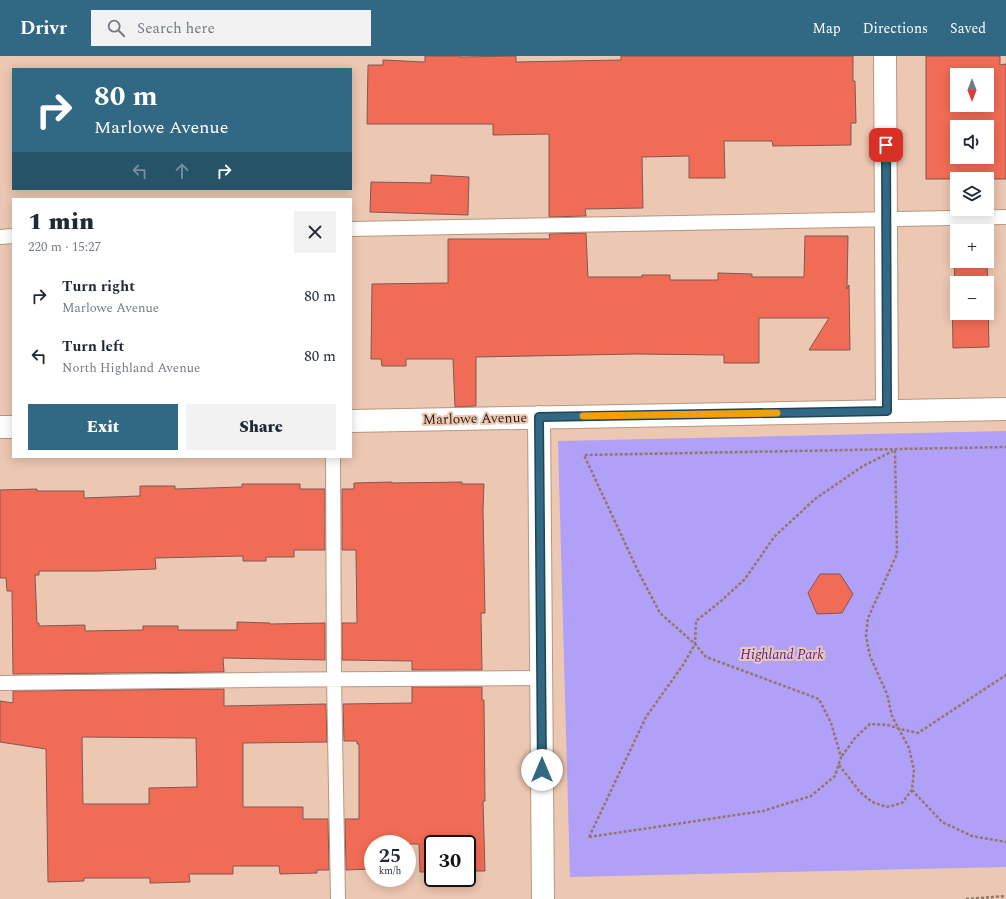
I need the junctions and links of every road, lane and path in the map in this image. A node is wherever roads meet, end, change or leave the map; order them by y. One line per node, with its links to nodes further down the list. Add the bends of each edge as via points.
1 (885, 56): 3 (street)
2 (1006, 217): 3 (lane)
3 (886, 219): 4 (lane); 8 (street)
4 (352, 228)
5 (12, 236): 6 (lane)
6 (0, 237)
7 (1006, 409): 8 (street, Marlowe Avenue)
8 (887, 411): 9 (street, Marlowe Avenue)
9 (539, 417): 10 (street, Marlowe Avenue); 19 (street)
10 (352, 421)
11 (12, 426): 12 (street)
12 (0, 427)
13 (1006, 447): 14 (path)
14 (895, 450): 16 (path, via 863,466 816,500 774,537 745,579 696,621); 16 (path, via 584,454 660,614); 21 (path, via 897,554 868,618 866,636 870,656 887,694 892,716)
15 (333, 458): 18 (lane)
16 (695, 644): 22 (path, via 706,657 819,699 831,723); 23 (path, via 646,717 589,837 763,811 811,796 835,776)
17 (1006, 675): 21 (path, via 918,732)
18 (334, 678): 19 (lane); 20 (lane); 27 (lane)
19 (541, 678): 28 (street)
20 (0, 682)
21 (900, 730): 22 (path, via 888,725 870,724 854,738); 24 (path, via 914,770)
22 (842, 757): 23 (path)
23 (839, 765): 24 (path, via 860,792 872,802 887,807 902,803)
24 (912, 790): 25 (path, via 942,822 972,836)
25 (1006, 842)
26 (1006, 896): 29 (path)
27 (338, 899)
28 (543, 899)
29 (966, 899)

